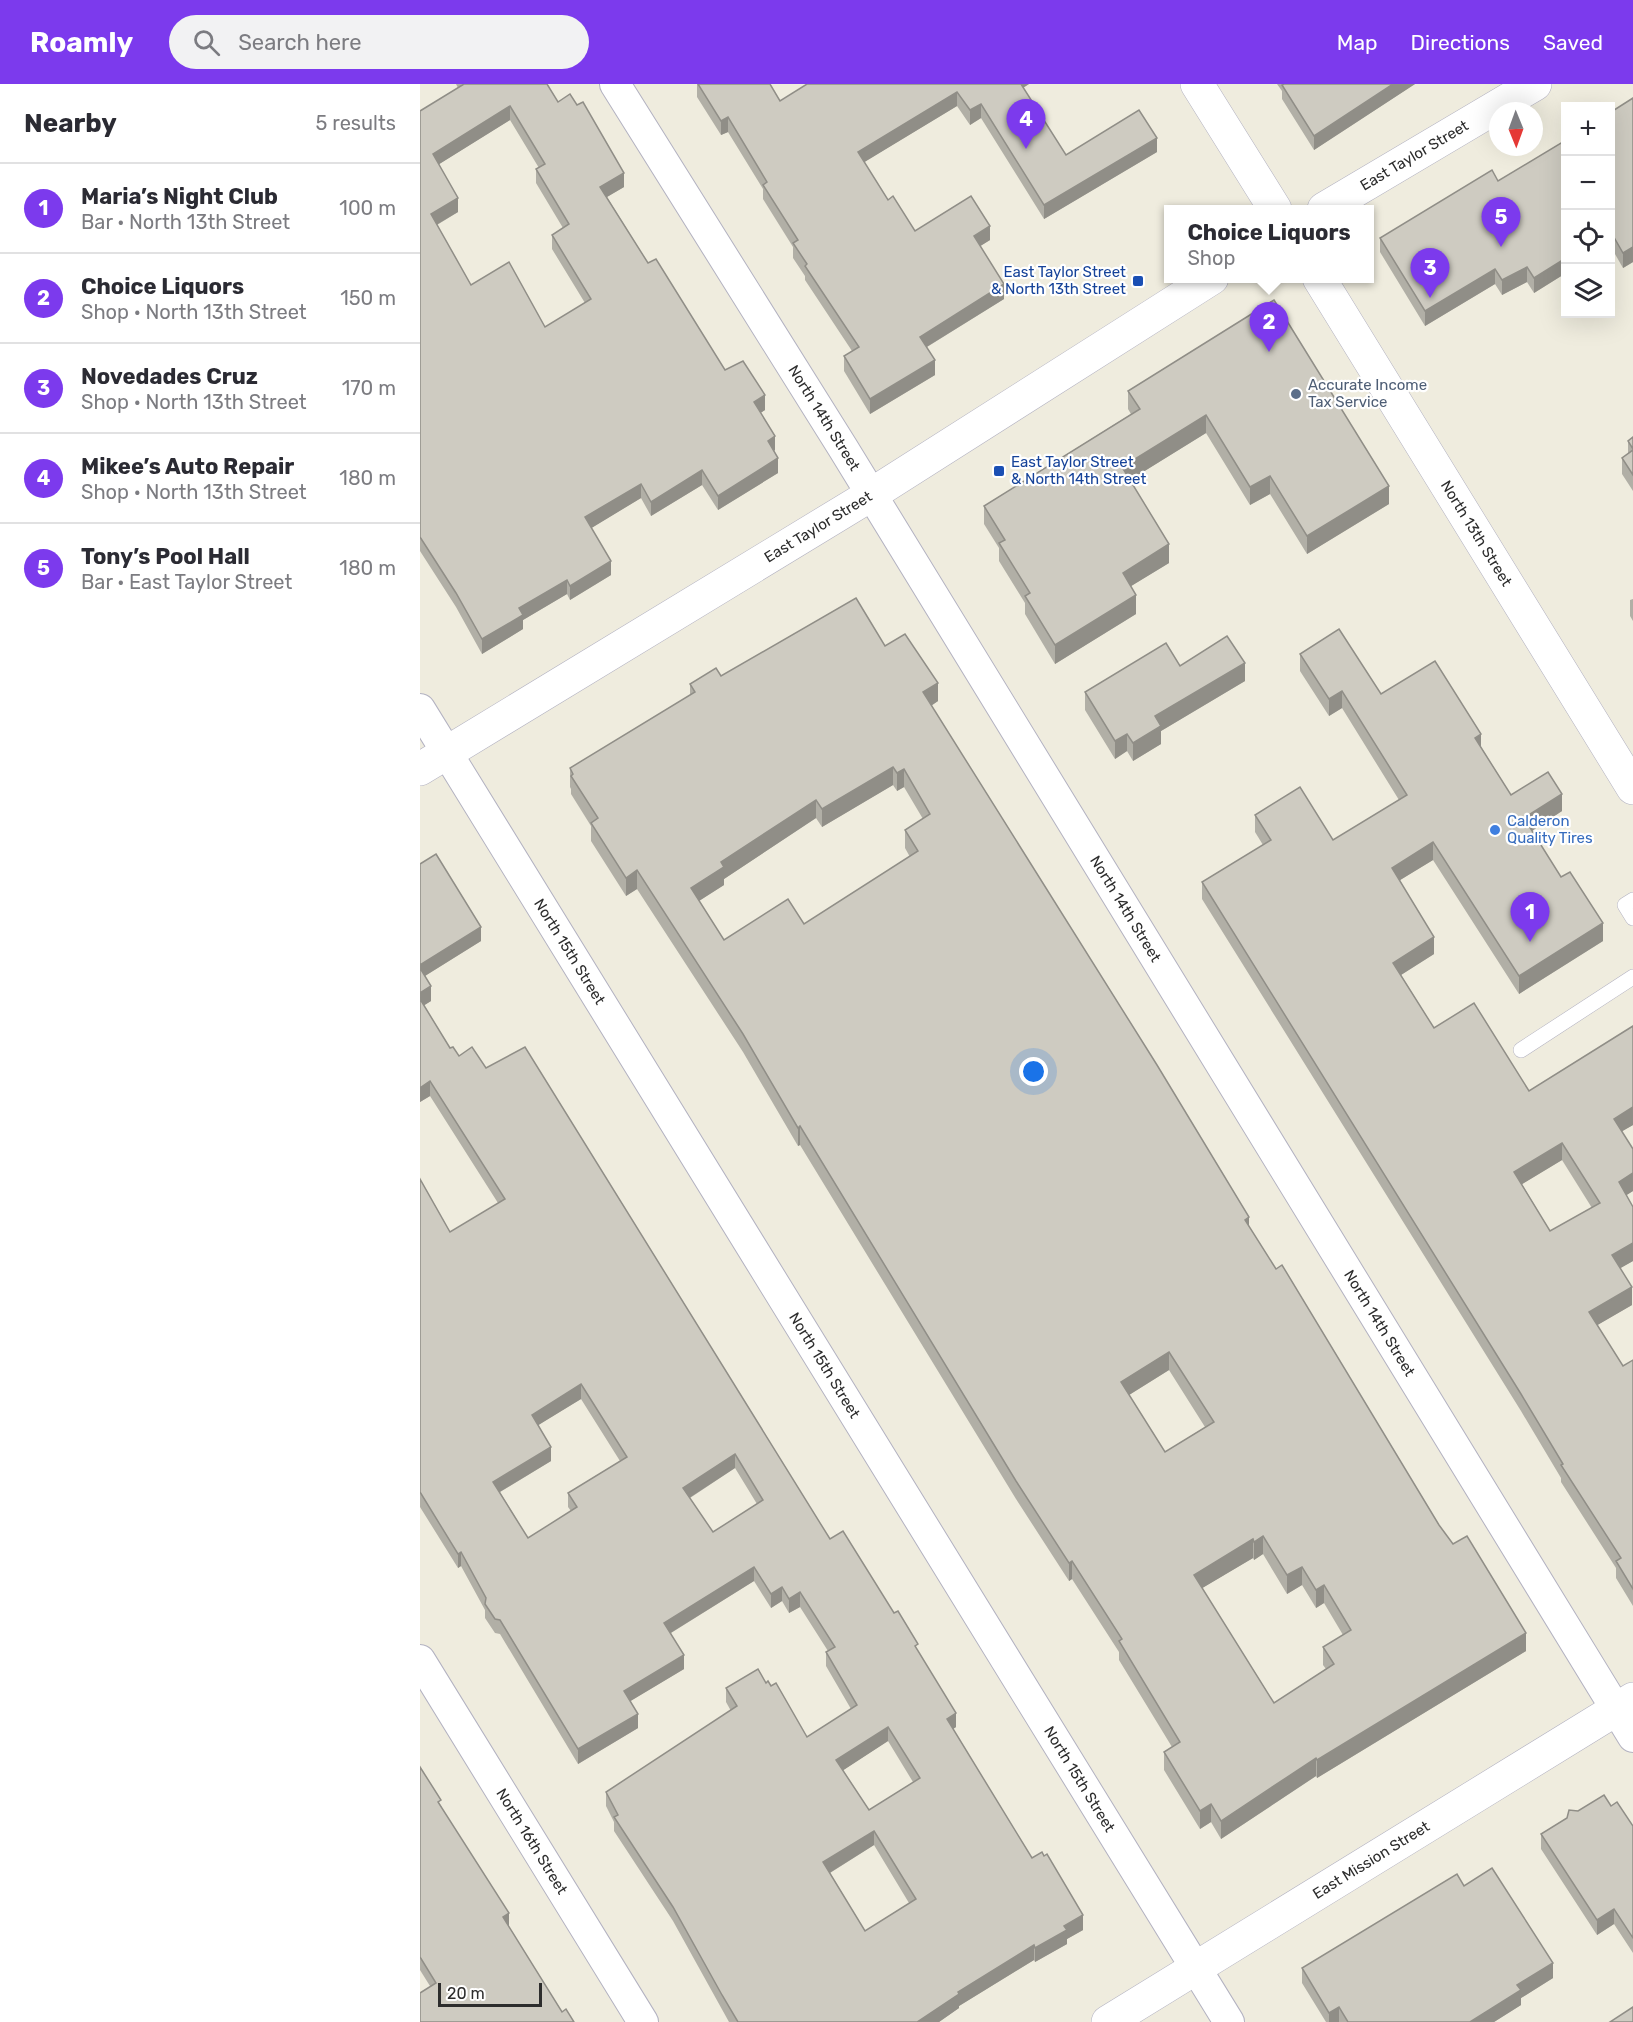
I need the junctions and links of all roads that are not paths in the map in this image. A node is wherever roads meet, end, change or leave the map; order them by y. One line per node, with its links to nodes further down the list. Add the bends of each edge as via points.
1 (615, 84): 8 (street, North 14th Street, via 843,448)
2 (1197, 84): 4 (main road)
3 (1535, 84): 5 (main road, East Taylor Street)
4 (1272, 205)
5 (1332, 205)
6 (1206, 283): 8 (main road, East Taylor Street)
7 (1321, 283): 11 (main road, North 13th Street)
8 (869, 496): 10 (main road, East Taylor Street); 17 (street, North 14th Street)
9 (420, 709): 10 (street, North 15th Street)
10 (433, 761): 19 (street, North 15th Street)
11 (1633, 788)
12 (1633, 900): 13 (lane, via 1625,905)
13 (1633, 918)
14 (1633, 977): 15 (lane)
15 (1521, 1050)
16 (420, 1660): 20 (street, North 16th Street)
17 (1624, 1704): 18 (street, North 14th Street); 19 (main road, East Mission Street)
18 (1633, 1737)
19 (1196, 1969): 21 (main road, East Mission Street); 22 (street, North 15th Street)
20 (643, 2022)
21 (1108, 2022)
22 (1229, 2022)

